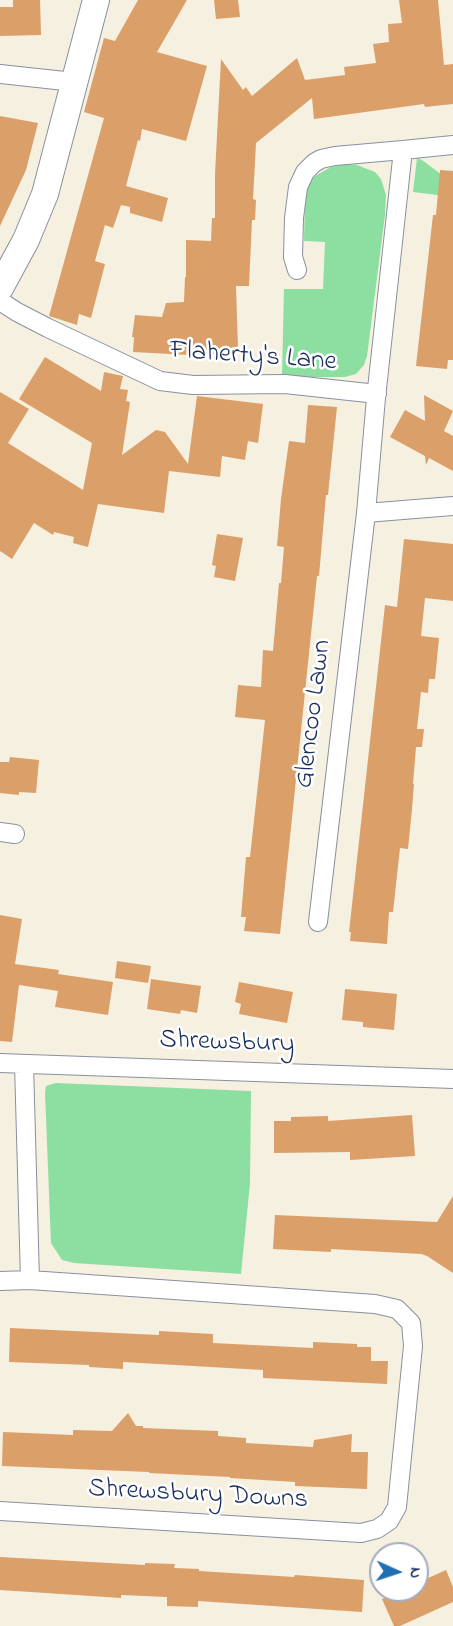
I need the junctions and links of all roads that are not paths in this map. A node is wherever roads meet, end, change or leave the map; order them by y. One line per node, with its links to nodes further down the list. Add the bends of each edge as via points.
1 (96, 0): 3 (street)
2 (0, 74): 3 (street)
3 (74, 82): 7 (street, via 45,194)
4 (453, 145): 5 (street)
5 (403, 150): 6 (street, via 321,159 305,172 298,188 294,218 293,257); 9 (street, Glencoo Lawn)
6 (297, 270)
7 (0, 288)
8 (0, 301): 9 (street, Flaherty's Lane, via 160,381 193,385 285,384)
9 (376, 394): 11 (street, Glencoo Lawn)
10 (453, 506): 11 (street)
11 (366, 513): 12 (street, Glencoo Lawn)
12 (318, 922)
13 (0, 1063): 14 (street, Shrewsbury)
14 (24, 1064): 15 (street, Shrewsbury); 16 (street)
15 (453, 1079)
16 (30, 1280): 17 (street); 18 (street, Shrewsbury Downs, via 358,1302 398,1309 411,1323 413,1346 397,1507 389,1521 362,1533)
17 (0, 1281)
18 (0, 1511)

